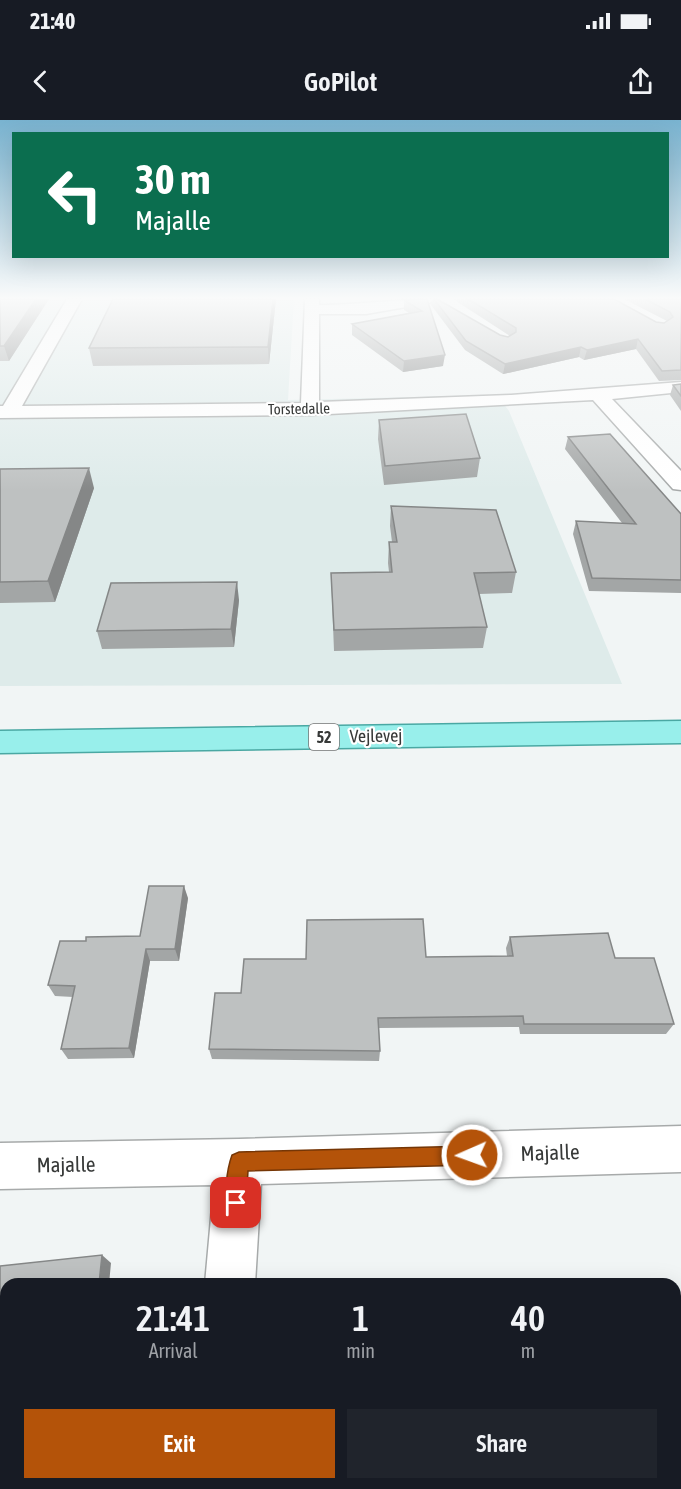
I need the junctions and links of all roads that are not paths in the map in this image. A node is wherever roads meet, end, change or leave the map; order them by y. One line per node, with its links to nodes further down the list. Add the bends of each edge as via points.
1 (35, 363): 6 (street)
2 (310, 363): 5 (street)
3 (681, 387): 4 (street, Torstedalle)
4 (598, 395): 5 (street, Torstedalle); 7 (street)
5 (310, 409): 6 (street, Torstedalle)
6 (4, 412)
7 (681, 484)
8 (681, 732): 9 (main road, Vejlevej / 52)
9 (0, 741)
10 (681, 1149): 11 (street, Majalle)
11 (239, 1162): 12 (street, Majalle); 13 (street)
12 (0, 1166)
13 (230, 1278)

